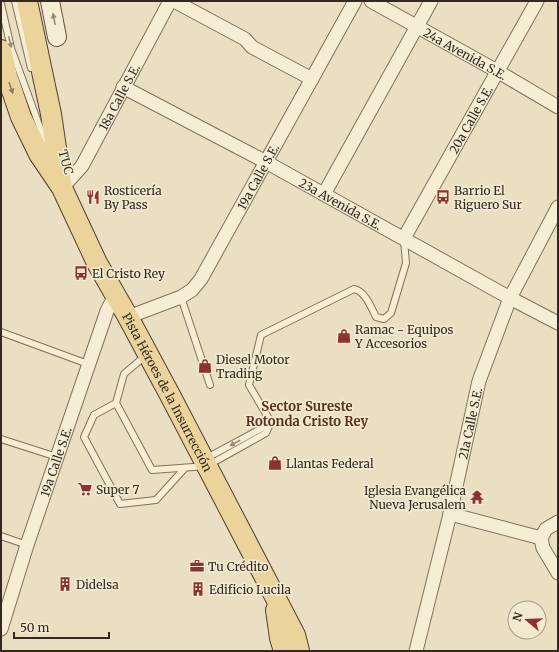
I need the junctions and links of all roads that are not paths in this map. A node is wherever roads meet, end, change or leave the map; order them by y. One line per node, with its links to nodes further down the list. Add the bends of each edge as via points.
1 (15, 1): 14 (lane)
2 (27, 1): 23 (main road, Pista Héroes de la Insurrección, via 51,114)
3 (50, 1): 12 (street, one-way to 3)
4 (170, 1): 17 (street, 18a Calle S.E.)
5 (174, 1): 16 (street)
6 (355, 1): 16 (street, 19a Calle S.E.)
7 (371, 1): 11 (street, 24a Avenida S.E.)
8 (431, 1): 11 (street)
9 (537, 1): 15 (street, 20a Calle S.E.)
10 (1, 4): 20 (lane, TUC, one-way to 20, via 11,48)
11 (416, 26): 15 (street, 24a Avenida S.E.); 24 (street)
12 (57, 38)
13 (1, 50): 23 (main road, Pista Héroes de la Insurrección, one-way to 23, via 21,117 39,154)
14 (32, 71)
15 (497, 71): 18 (street, 24a Avenida S.E.); 26 (street, 20a Calle S.E.)
16 (312, 79): 22 (street, 19a Calle S.E.)
17 (124, 87): 22 (street, 23a Avenida S.E.); 23 (street, 18a Calle S.E., via 82,166)
18 (558, 107)
19 (41, 110): 23 (lane, TUC)
20 (48, 151)
21 (51, 158): 23 (lane, TUC)
22 (266, 162): 24 (street, 23a Avenida S.E.); 27 (street, 19a Calle S.E., via 201,279 192,290)
23 (62, 188): 28 (main road, Pista Héroes de la Insurrección, via 97,264)
24 (324, 194): 26 (street, 23a Avenida S.E.)
25 (558, 207): 29 (street, 21a Calle S.E.)
26 (404, 238): 29 (street, 23a Avenida S.E.); 39 (lane, via 406,263 391,313 384,319 376,316 363,294 354,289 261,335 249,385 269,419 270,426 266,433)
27 (181, 297): 30 (street, 19a Calle S.E.); 35 (lane)
28 (118, 298): 30 (main road, Pista Héroes de la Insurrección); 34 (street, 19a Calle S.E., via 111,303 107,311)
29 (510, 298): 31 (street, 23a Avenida S.E.); 41 (street, 21a Calle S.E., via 479,381)
30 (128, 317): 33 (main road, Pista Héroes de la Insurrección)
31 (558, 323)
32 (1, 332): 34 (lane)
33 (148, 354): 36 (lane, via 124,374); 39 (main road, Pista Héroes de la Insurrección)
34 (88, 364): 38 (street, 19a Calle S.E.)
35 (210, 385)
36 (116, 403): 40 (lane, via 152,470); 40 (lane, via 94,414 84,437 120,504 156,500)
37 (1, 439): 38 (lane)
38 (57, 457): 45 (street, 19a Calle S.E.)
39 (203, 464): 40 (lane); 47 (main road, Pista Héroes de la Insurrección)
40 (185, 468)
41 (450, 514): 44 (street); 52 (street, 21a Calle S.E.)
42 (558, 522): 44 (street, via 546,529)
43 (1, 536): 45 (lane)
44 (541, 538): 46 (street, via 543,548)
45 (27, 545): 48 (street, 19a Calle S.E.)
46 (558, 573)
47 (274, 596): 50 (main road, Pista Héroes de la Insurrección); 51 (main road, Pista Héroes de la Insurrección, via 295,635)
48 (5, 605): 49 (street, 19a Calle S.E.)
49 (1, 629)
50 (284, 651)
51 (299, 651)
52 (416, 651)

